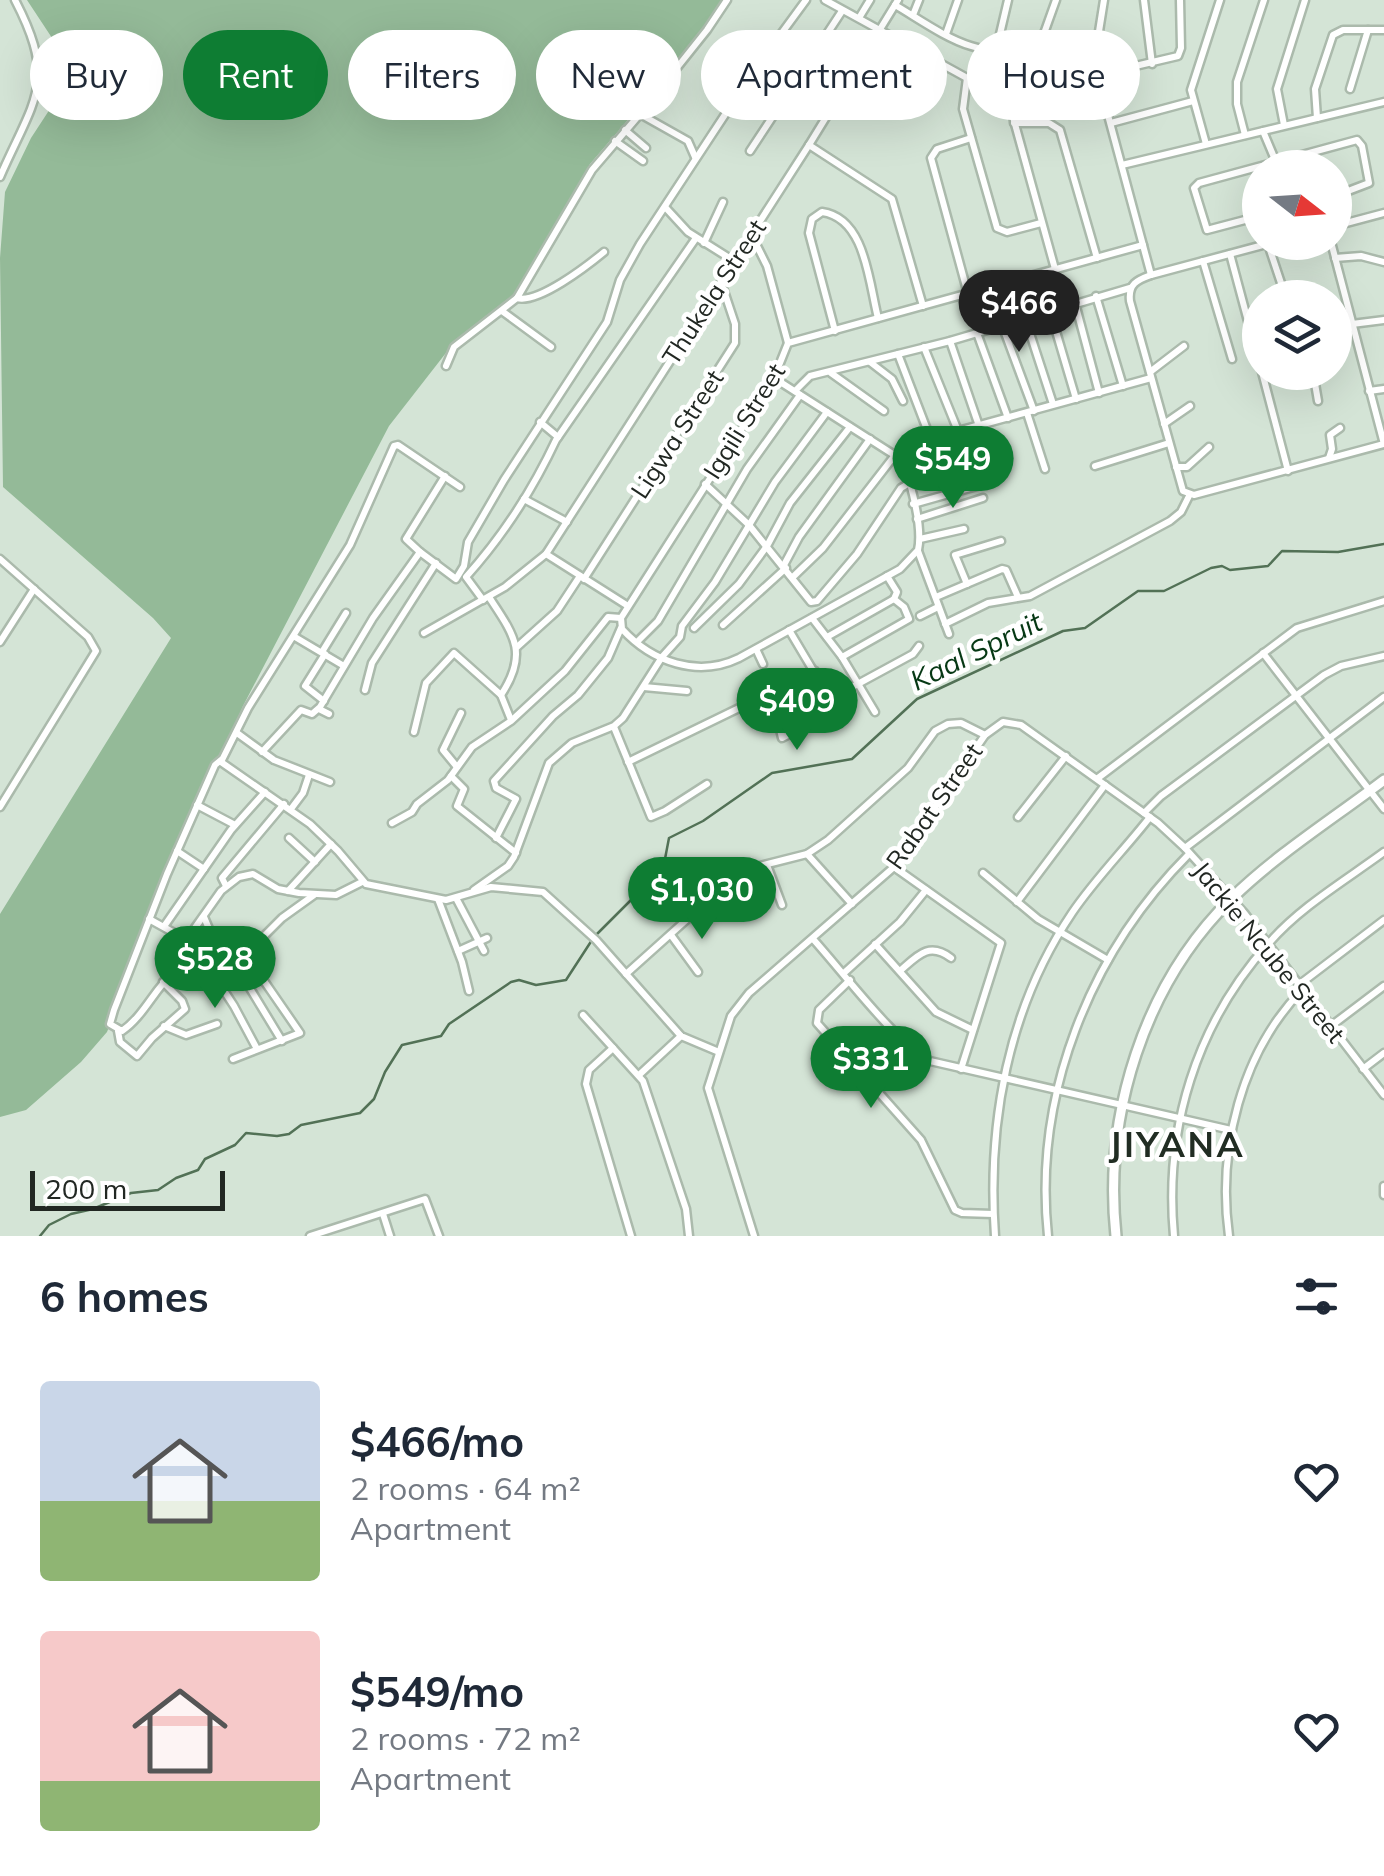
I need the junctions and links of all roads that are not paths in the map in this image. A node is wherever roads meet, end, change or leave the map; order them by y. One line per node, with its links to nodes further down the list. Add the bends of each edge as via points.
1 (15, 0): 58 (street, via 37,48 38,90)
2 (727, 0): 28 (street)
3 (806, 0): 54 (street)
4 (825, 0): 17 (street)
5 (870, 0): 19 (street)
6 (919, 0): 18 (street)
7 (958, 0): 27 (street)
8 (1008, 0): 22 (street)
9 (1056, 0): 23 (street)
10 (1104, 0): 24 (street)
11 (1144, 0): 29 (street)
12 (1180, 0): 29 (street, via 1180,52)
13 (1220, 0): 33 (street)
14 (1264, 0): 45 (street, via 1237,82)
15 (1305, 0): 42 (street, via 1277,89)
16 (896, 3): 18 (street); 20 (street, Thukela Street)
17 (842, 12): 19 (street); 53 (street)
18 (912, 15): 21 (street)
19 (859, 18): 20 (street)
20 (882, 29): 31 (street); 49 (street, Thukela Street)
21 (939, 30)
22 (1001, 30)
23 (1045, 30)
24 (1100, 30)
25 (1368, 30): 26 (street); 32 (street); 35 (street, via 1333,35 1315,89)
26 (1384, 30)
27 (947, 31)
28 (681, 63)
29 (1152, 64): 30 (street)
30 (1140, 67)
31 (967, 78): 46 (street, via 963,103)
32 (1350, 88)
33 (1192, 102): 41 (street); 48 (street)
34 (1384, 102): 35 (street)
35 (1317, 118): 42 (street)
36 (634, 120): 43 (street)
37 (651, 120): 54 (street, via 688,141)
38 (1014, 120): 40 (street)
39 (1110, 120): 41 (street)
40 (1014, 123): 65 (street); 74 (street, via 1060,130)
41 (1111, 123): 56 (street)
42 (1284, 126): 44 (street)
43 (625, 130): 47 (street); 50 (street)
44 (1263, 131): 45 (street); 51 (street)
45 (1244, 135): 48 (street)
46 (971, 138): 65 (street, via 998,230); 82 (street, via 937,148 932,158)
47 (616, 141): 55 (street); 84 (street)
48 (1206, 144): 56 (street)
49 (809, 145): 66 (street, Thukela Street); 87 (street, via 892,199)
50 (646, 148)
51 (1272, 150)
52 (1321, 150): 59 (street, via 1360,141 1369,183)
53 (750, 152)
54 (695, 158): 61 (street)
55 (643, 161)
56 (1122, 165): 69 (street)
57 (1242, 173): 63 (street, via 1194,188 1207,230)
58 (0, 176)
59 (1352, 190)
60 (722, 202): 68 (street)
61 (664, 207): 67 (street); 125 (street, via 622,276 607,322)
62 (1384, 213): 64 (street)
63 (1242, 221)
64 (1352, 221)
65 (1041, 223): 78 (street)
66 (751, 234): 75 (street, Thukela Street); 98 (street, via 768,266)
67 (696, 238): 68 (street); 131 (street)
68 (704, 243): 75 (street)
69 (1143, 245): 74 (street, Igqili Street); 79 (street)
70 (1242, 251): 72 (street)
71 (604, 252): 84 (street, via 540,294)
72 (1230, 254): 76 (street); 85 (street)
73 (1352, 257): 77 (street)
74 (1097, 258): 78 (street, Igqili Street)
75 (734, 261): 80 (street, Thukela Street)
76 (1204, 262): 79 (street); 103 (street)
77 (1384, 262)
78 (1055, 270): 82 (street, Igqili Street)
79 (1152, 275): 81 (street)
80 (721, 282): 155 (street, Thukela Street); 169 (street, Ligwa Street, via 735,343)
81 (1131, 286): 83 (street); 107 (street)
82 (968, 294): 87 (street, Igqili Street)
83 (1096, 296): 86 (street); 109 (street)
84 (517, 298): 89 (street)
85 (1242, 299)
86 (1074, 303): 88 (street); 115 (street)
87 (923, 306): 90 (street, Igqili Street)
88 (1050, 311): 91 (street); 116 (street)
89 (502, 312): 100 (street); 105 (street, via 454,347)
90 (878, 318): 95 (street, Igqili Street); 95 (street, via 856,236 822,212 808,233)
91 (1026, 318): 94 (street); 119 (street)
92 (1384, 320): 93 (street)
93 (1352, 324): 113 (street)
94 (1002, 325): 96 (street); 123 (street)
95 (836, 331): 98 (street, Igqili Street)
96 (977, 334): 97 (street); 124 (street)
97 (950, 341): 101 (street); 127 (street)
98 (788, 343): 108 (street, Igqili Street)
99 (1184, 346): 107 (street)
100 (551, 347)
101 (924, 347): 102 (street); 130 (street)
102 (898, 354): 104 (street); 133 (street)
103 (1232, 359)
104 (870, 362): 106 (street); 117 (street, via 892,379)
105 (446, 366)
106 (830, 372): 114 (street, via 810,376); 121 (street)
107 (1150, 375): 109 (street); 126 (street)
108 (774, 378): 114 (street); 146 (street, Igqili Street)
109 (1123, 386): 115 (street)
110 (1384, 389): 113 (street)
111 (1267, 390): 143 (street)
112 (1316, 390): 118 (street)
113 (1369, 390): 135 (street)
114 (798, 393): 122 (street); 152 (street)
115 (1100, 393): 116 (street)
116 (1076, 400): 119 (street)
117 (903, 401)
118 (1318, 401)
119 (1053, 404): 123 (street)
120 (1190, 406): 126 (street)
121 (884, 410)
122 (826, 412): 128 (street); 156 (street)
123 (1030, 412): 124 (street); 142 (street)
124 (1008, 418): 127 (street)
125 (540, 422): 131 (street); 165 (street, via 471,537 462,571 456,578)
126 (1164, 424): 134 (street)
127 (979, 426): 130 (street)
128 (850, 427): 132 (street); 160 (street, via 790,503)
129 (1340, 428): 138 (street, via 1330,435)
130 (958, 432): 133 (street)
131 (558, 437): 151 (street)
132 (870, 439): 137 (street); 166 (street)
133 (930, 440): 137 (street)
134 (1169, 443): 140 (street); 141 (street)
135 (1384, 444): 138 (street)
136 (1209, 447): 141 (street, via 1187,467)
137 (896, 455): 145 (street); 167 (street)
138 (1329, 458): 143 (street)
139 (980, 462): 145 (street)
140 (1094, 466)
141 (1176, 467): 149 (street)
142 (1045, 470)
143 (1288, 471): 149 (street)
144 (445, 476): 148 (street); 162 (street, via 406,539); 190 (street, via 394,446 350,545)
145 (908, 481): 153 (street); 167 (street, via 817,601 808,600)
146 (705, 484): 152 (street); 177 (street, Igqili Street)
147 (984, 484): 153 (street)
148 (460, 487)
149 (1187, 494): 173 (street, via 1170,521)
150 (983, 498): 154 (street)
151 (524, 499): 155 (street); 174 (street, via 466,577)
152 (728, 504): 156 (street); 192 (street, via 658,621)
153 (914, 504): 154 (street)
154 (917, 519): 158 (street)
155 (567, 522): 163 (street, Thukela Street)
156 (749, 525): 160 (street); 199 (street)
157 (964, 529): 158 (street)
158 (920, 539): 161 (street)
159 (1001, 541): 170 (street, via 955,554)
160 (767, 546): 166 (street); 185 (street, via 731,594)
161 (918, 550): 168 (street); 172 (street)
162 (420, 552): 165 (street); 202 (street)
163 (546, 554): 169 (street); 174 (street, Thukela Street)
164 (0, 559): 171 (street)
165 (436, 563): 206 (street, via 372,663)
166 (785, 566): 167 (street); 184 (street)
167 (794, 576)
168 (888, 576): 175 (street); 181 (street)
169 (582, 577): 177 (street); 194 (street, Ligwa Street)
170 (966, 584): 172 (street); 173 (street, via 1006,570)
171 (34, 589): 191 (street); 240 (street, via 96,651)
172 (936, 597): 178 (street)
173 (1018, 597): 183 (street)
174 (486, 599): 187 (street, Thukela Street); 194 (street)
175 (894, 599): 189 (street); 200 (street, via 908,620)
176 (1384, 601): 197 (street, via 1305,623)
177 (628, 606): 182 (street, Igqili Street)
178 (938, 607): 180 (street); 183 (street)
179 (346, 613): 196 (street)
180 (920, 616)
181 (812, 618): 186 (street); 189 (street)
182 (621, 622): 192 (street); 218 (street, via 608,617 571,665); 248 (street, Igqili Street, via 608,658 494,781 516,799)
183 (945, 624): 188 (street)
184 (723, 625)
185 (694, 628)
186 (789, 630): 195 (street); 203 (street)
187 (424, 634)
188 (949, 634)
189 (826, 636): 200 (street)
190 (295, 637): 196 (street); 222 (street)
191 (0, 642)
192 (637, 642): 199 (street)
193 (919, 646): 204 (street)
194 (517, 647): 209 (street, via 515,669)
195 (756, 648): 199 (street, via 707,668); 201 (street)
196 (323, 653): 202 (street); 213 (street, via 305,686)
197 (1263, 653): 210 (street); 232 (street)
198 (1384, 656): 210 (street, via 1341,666)
199 (662, 657): 205 (street)
200 (842, 657): 204 (street)
201 (763, 664)
202 (344, 666): 213 (street)
203 (815, 671): 207 (street); 212 (street)
204 (857, 682): 212 (street); 215 (street)
205 (644, 686): 208 (street); 220 (street)
206 (365, 690)
207 (777, 690): 212 (street, via 784,738 834,712); 228 (street)
208 (688, 691)
209 (501, 695): 218 (street); 221 (street, via 454,653 426,683)
210 (1296, 695): 224 (street); 243 (street, via 1161,796)
211 (1384, 697): 224 (street)
212 (832, 698)
213 (324, 700): 214 (street)
214 (319, 709): 217 (street); 225 (street, via 300,710)
215 (875, 712)
216 (461, 713): 229 (street, via 443,750)
217 (328, 714)
218 (511, 720): 229 (street, via 478,742)
219 (998, 723): 223 (street, Rabat Street); 226 (street, Jackie Ncube Street, via 1016,722)
220 (614, 726): 228 (street); 252 (street, via 572,743 549,763)
221 (414, 732)
222 (236, 733): 225 (street); 227 (street)
223 (985, 735): 254 (street, via 961,723 935,731 902,774); 257 (street, Rabat Street)
224 (1330, 738): 237 (street); 251 (street)
225 (262, 752): 230 (street)
226 (1066, 756): 232 (street, Jackie Ncube Street); 244 (street)
227 (221, 760): 238 (street); 239 (street)
228 (628, 762): 235 (street, via 652,818)
229 (457, 768): 231 (street)
230 (310, 775): 234 (street); 241 (street)
231 (452, 776): 245 (street); 248 (street, via 464,789 457,806)
232 (1098, 778): 236 (street, Jackie Ncube Street)
233 (1384, 780): 237 (street)
234 (330, 782)
235 (707, 784)
236 (1105, 785): 243 (street, Jackie Ncube Street); 269 (street)
237 (1370, 790): 242 (street); 268 (street)
238 (266, 792): 241 (street); 246 (street)
239 (198, 804): 246 (street); 250 (street)
240 (0, 806)
241 (287, 807): 249 (street); 261 (street, via 222,878)
242 (1384, 809)
243 (1147, 815): 251 (street, Jackie Ncube Street); 276 (street)
244 (1018, 817)
245 (392, 823)
246 (235, 825): 258 (street)
247 (288, 838): 255 (street)
248 (496, 838): 252 (street)
249 (332, 844): 255 (street); 260 (street)
250 (177, 851): 258 (street); 273 (street)
251 (1187, 851): 268 (street, Jackie Ncube Street); 289 (street)
252 (516, 852): 264 (street)
253 (1384, 852): 282 (street)
254 (808, 854): 256 (street); 270 (street)
255 (315, 862): 263 (street)
256 (766, 864): 271 (street); 277 (street, via 734,878)
257 (894, 867): 262 (street); 270 (street, Rabat Street)
258 (204, 869): 275 (street)
259 (983, 874): 269 (street)
260 (362, 882): 265 (street, via 338,894); 267 (street)
261 (226, 886): 263 (street, via 253,874); 272 (street)
262 (926, 890): 281 (street); 304 (street, via 1002,943)
263 (288, 891): 265 (street)
264 (474, 891): 266 (street); 293 (street, via 543,892)
265 (314, 894): 283 (street, via 261,941)
266 (456, 898): 267 (street); 280 (street)
267 (438, 899): 284 (street)
268 (1231, 899): 282 (street, Jackie Ncube Street); 319 (street, via 1160,1000)
269 (1017, 902): 276 (street)
270 (852, 904): 278 (street, Rabat Street)
271 (782, 905)
272 (204, 917): 279 (street); 286 (street)
273 (150, 919): 275 (street); 305 (street, via 110,1022)
274 (1384, 920): 298 (street)
275 (164, 925): 279 (street)
276 (1061, 932): 289 (street); 316 (street)
277 (671, 935): 292 (street); 293 (street)
278 (813, 939): 294 (street); 310 (street, Rabat Street, via 738,1004)
279 (188, 940): 290 (street, via 174,958)
280 (483, 940): 284 (street); 285 (street)
281 (876, 944): 291 (street); 294 (street)
282 (1268, 944): 298 (street, Jackie Ncube Street); 320 (street, via 1207,1036)
283 (242, 948): 286 (street); 307 (street, via 300,1032)
284 (458, 951): 299 (street)
285 (484, 951)
286 (220, 955): 288 (street)
287 (951, 958): 291 (street, via 928,949)
288 (204, 960): 290 (street); 295 (street)
289 (1108, 960): 317 (street, via 1078,1021)
290 (176, 969): 296 (street)
291 (900, 971): 304 (street, via 942,1017)
292 (698, 972)
293 (626, 974): 306 (street)
294 (846, 976): 314 (street, via 914,1051); 325 (street, via 818,1010 817,1023 916,1134 955,1210)
295 (214, 979): 307 (street, via 236,966); 309 (street)
296 (163, 982): 302 (street, via 186,1007); 305 (street, via 134,1022)
297 (1384, 986): 303 (street)
298 (1302, 987): 303 (street, Jackie Ncube Street); 321 (street, via 1256,1058)
299 (469, 991)
300 (583, 1014): 308 (street)
301 (217, 1024): 302 (street, via 186,1035)
302 (164, 1026): 305 (street, via 137,1056 118,1040)
303 (1330, 1026): 313 (street, Jackie Ncube Street)
304 (972, 1030): 314 (street)
305 (118, 1031)
306 (681, 1036): 310 (street); 315 (street)
307 (282, 1041): 309 (street)
308 (614, 1048): 315 (street); 331 (street, via 589,1070 586,1084)
309 (256, 1049): 312 (street)
310 (719, 1052): 333 (street, Rabat Street, via 708,1093)
311 (1384, 1053): 313 (street)
312 (233, 1059)
313 (1363, 1069): 318 (street, Jackie Ncube Street)
314 (961, 1070): 316 (street)
315 (640, 1075): 332 (street, via 686,1208)
316 (1002, 1078): 317 (street); 325 (street)
317 (1057, 1092): 319 (street); 335 (street, via 1047,1160)
318 (1384, 1095)
319 (1122, 1106): 320 (street); 336 (street, via 1114,1156)
320 (1179, 1118): 321 (street); 337 (street)
321 (1232, 1130): 338 (street)
322 (1384, 1186): 323 (street)
323 (1384, 1196)
324 (383, 1214): 326 (street); 329 (street); 330 (street, via 425,1199)
325 (993, 1214): 334 (street)
326 (338, 1227): 327 (street); 328 (street)
327 (310, 1236)
328 (340, 1236)
329 (390, 1236)
330 (440, 1236)
331 (631, 1236)
332 (689, 1236)
333 (754, 1236)
334 (995, 1236)
335 (1048, 1236)
336 (1116, 1236)
337 (1174, 1236)
338 (1230, 1236)

